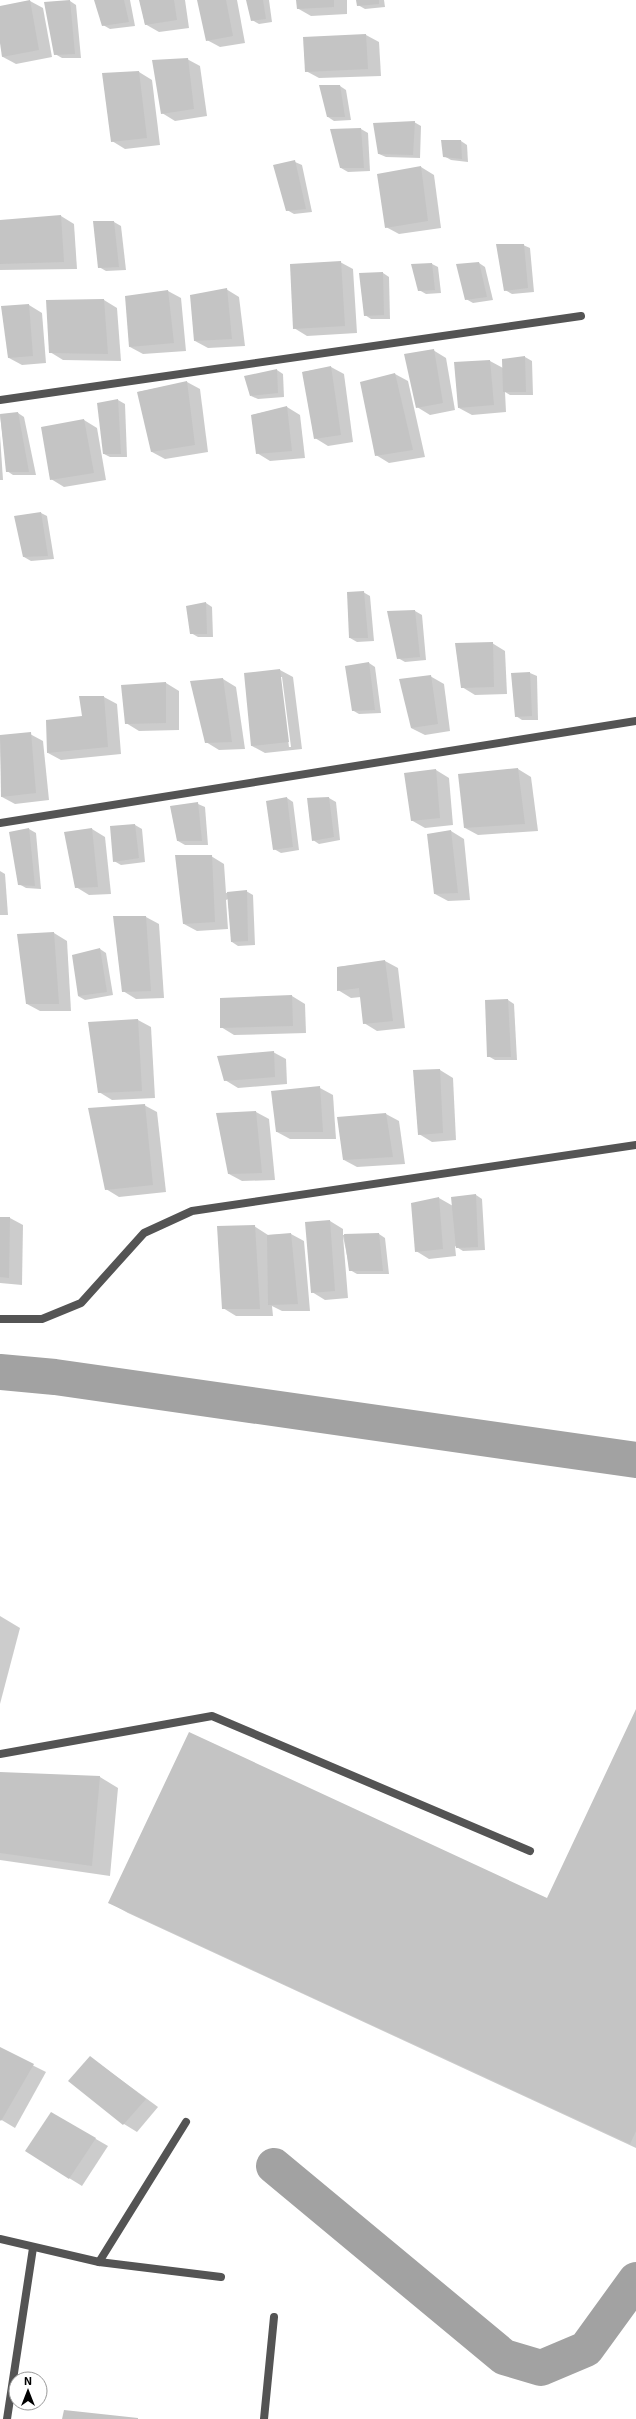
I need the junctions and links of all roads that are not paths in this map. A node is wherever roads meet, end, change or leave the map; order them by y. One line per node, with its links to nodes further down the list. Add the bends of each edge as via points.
1 (581, 316): 2 (street)
2 (0, 400)
3 (636, 721): 4 (street)
4 (0, 823)
5 (636, 1145): 6 (street, via 192,1211 144,1233 81,1303 42,1319)
6 (0, 1319)
7 (0, 1754): 8 (street, via 212,1716)
8 (530, 1851)
9 (186, 2122): 12 (street)
10 (0, 2239): 11 (street)
11 (33, 2248): 12 (street); 15 (street)
12 (99, 2262): 13 (street)
13 (221, 2277)
14 (274, 2317): 16 (street)
15 (7, 2419)
16 (264, 2419)

